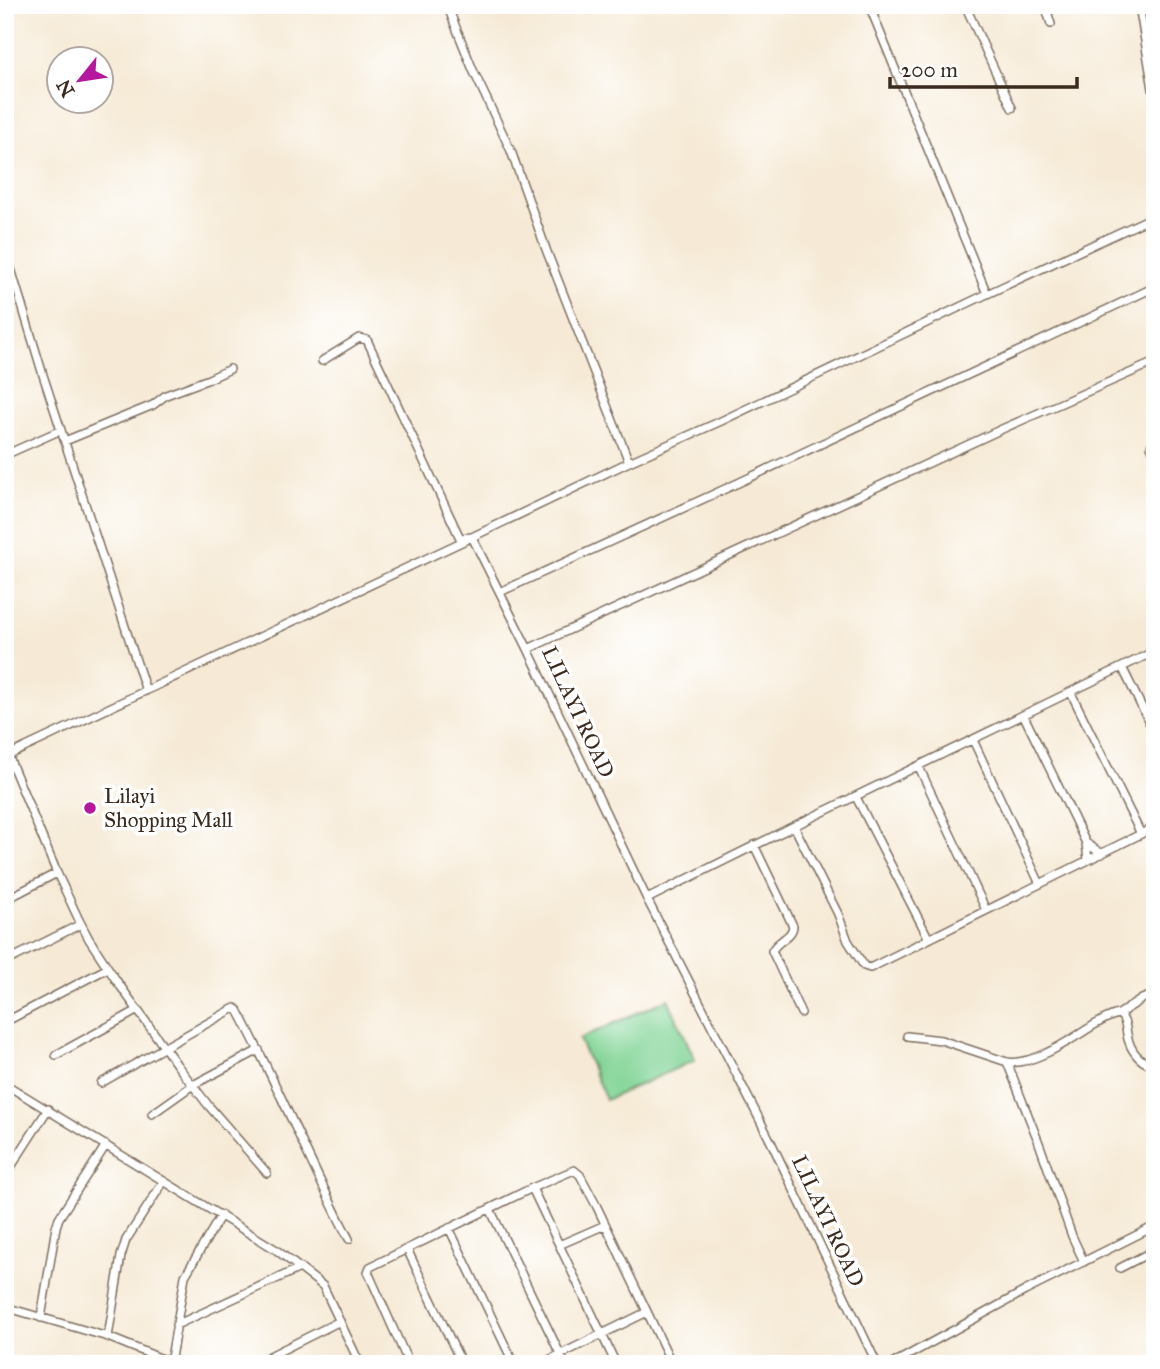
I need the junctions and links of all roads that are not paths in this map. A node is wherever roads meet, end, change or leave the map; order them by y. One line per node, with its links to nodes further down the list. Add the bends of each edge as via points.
1 (447, 5): 21 (street, via 511,151)
2 (869, 5): 12 (street)
3 (965, 5): 8 (street)
4 (1045, 5): 6 (street)
5 (1139, 5): 7 (street)
6 (1051, 24)
7 (1155, 101)
8 (1012, 108)
9 (1155, 216): 12 (street)
10 (5, 250): 16 (street)
11 (1155, 287): 23 (street)
12 (987, 294): 21 (street)
13 (321, 361): 22 (street, via 359,338 367,340 460,538)
14 (1155, 362): 24 (street)
15 (230, 369): 17 (street)
16 (61, 430): 17 (street); 20 (street)
17 (65, 441): 27 (street)
18 (1155, 441): 19 (street, via 1151,446)
19 (1155, 454)
20 (5, 455)
21 (629, 462): 22 (street)
22 (472, 537): 23 (street, LILAYI ROAD); 27 (street)
23 (500, 592): 24 (street, LILAYI ROAD)
24 (528, 649): 44 (street, LILAYI ROAD)
25 (1155, 651): 26 (street)
26 (1122, 667): 28 (street); 30 (street)
27 (146, 691): 32 (street)
28 (1070, 693): 29 (street); 37 (street)
29 (1024, 716): 31 (street); 38 (street)
30 (1155, 734)
31 (973, 740): 33 (street); 43 (street)
32 (6, 754): 42 (street)
33 (919, 766): 34 (street); 46 (street)
34 (856, 797): 35 (street); 48 (street)
35 (794, 826): 39 (street); 48 (street, via 863,966 870,968)
36 (1155, 827): 37 (street)
37 (1141, 834): 40 (street)
38 (1086, 843): 40 (street); 41 (street)
39 (754, 845): 44 (street); 53 (street, via 793,926 772,951)
40 (1101, 854): 41 (street)
41 (1088, 860): 43 (street)
42 (57, 873): 45 (street); 47 (street)
43 (1040, 884): 46 (street)
44 (647, 899): 102 (street, LILAYI ROAD)
45 (5, 900)
46 (986, 910): 48 (street)
47 (81, 924): 49 (street); 50 (street)
48 (929, 939)
49 (5, 962)
50 (108, 968): 52 (street); 55 (street)
51 (1155, 995): 54 (street)
52 (138, 1010): 57 (street); 59 (street)
53 (801, 1013)
54 (1119, 1014): 60 (street, via 1039,1056); 61 (street, via 1138,1056)
55 (5, 1022)
56 (907, 1036): 60 (street, via 941,1040)
57 (164, 1048): 58 (street, via 235,1008); 62 (street); 64 (street)
58 (259, 1049): 64 (street); 77 (street)
59 (56, 1055)
60 (1007, 1062): 81 (street)
61 (1155, 1066)
62 (101, 1083)
63 (5, 1084): 65 (street)
64 (193, 1085): 66 (street); 68 (street)
65 (48, 1109): 67 (street); 69 (street)
66 (152, 1114)
67 (106, 1145): 70 (street); 86 (street, via 59,1218)
68 (267, 1173)
69 (5, 1177)
70 (164, 1181): 73 (street); 90 (street, via 126,1240)
71 (532, 1188): 72 (street); 74 (street, via 574,1170); 78 (street)
72 (490, 1209): 76 (street); 91 (street)
73 (221, 1215): 82 (street); 88 (street, via 185,1276)
74 (605, 1225): 78 (street); 85 (street)
75 (1155, 1227): 81 (street)
76 (449, 1228): 79 (street); 97 (street)
77 (349, 1239)
78 (559, 1245): 89 (street)
79 (407, 1249): 95 (street, via 368,1272); 96 (street)
80 (1155, 1251): 83 (street)
81 (1084, 1262): 103 (street)
82 (300, 1268): 87 (street, via 323,1286); 88 (street)
83 (1120, 1268)
84 (5, 1307): 86 (street)
85 (647, 1312): 89 (street); 101 (street)
86 (41, 1318): 90 (street)
87 (340, 1321): 93 (street); 94 (street)
88 (176, 1325): 92 (street)
89 (602, 1333): 91 (street); 100 (street)
90 (107, 1337): 92 (street)
91 (561, 1354): 98 (street); 99 (street)
92 (170, 1364)
93 (254, 1364)
94 (360, 1364)
95 (409, 1364)
96 (462, 1364)
97 (514, 1364)
98 (541, 1364)
99 (565, 1364)
100 (616, 1364)
101 (672, 1364)
102 (877, 1364)
103 (892, 1364)

